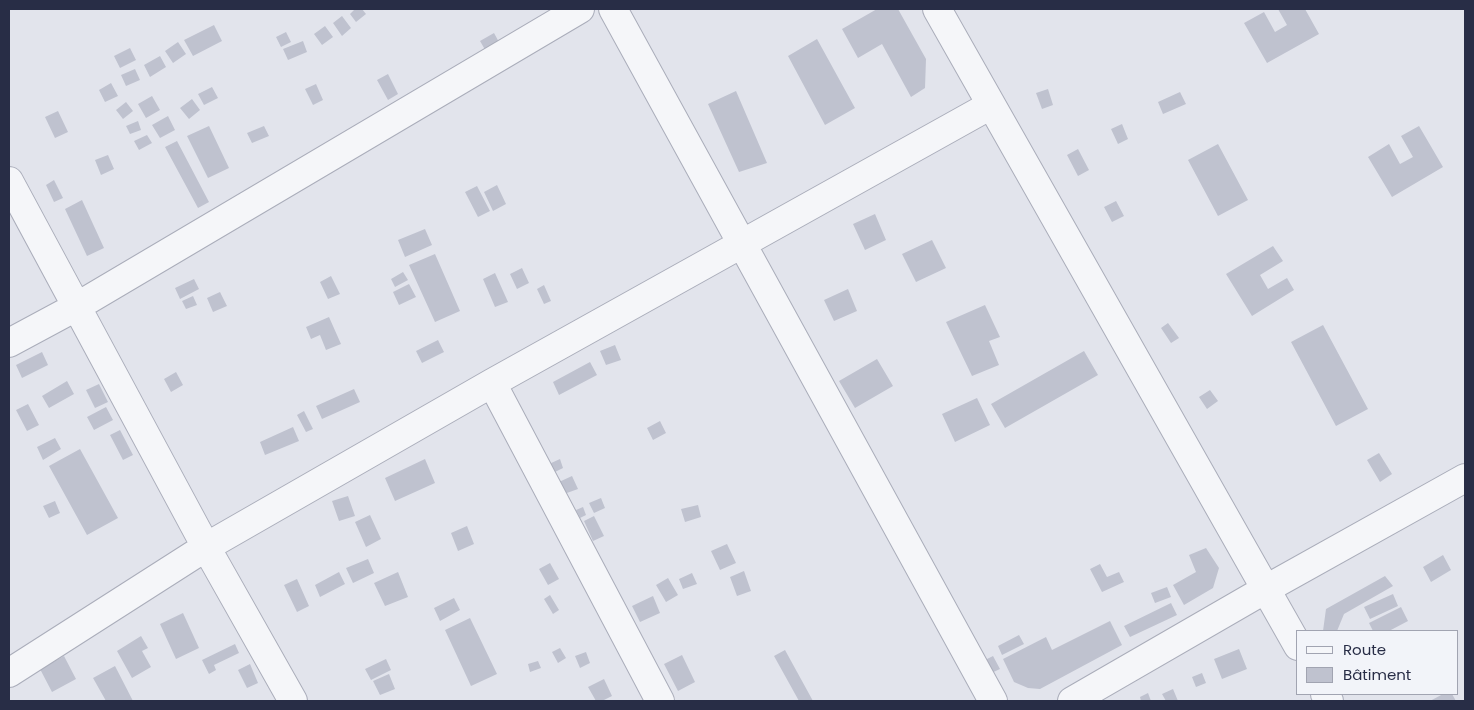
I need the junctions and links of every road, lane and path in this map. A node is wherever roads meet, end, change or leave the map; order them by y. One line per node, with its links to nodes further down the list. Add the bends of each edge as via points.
1 (580, 9): 7 (street)
2 (613, 9): 6 (street)
3 (937, 9): 4 (street)
4 (991, 105): 6 (street); 12 (street)
5 (9, 181): 7 (street)
6 (742, 245): 9 (street); 17 (street)
7 (76, 307): 8 (street); 11 (street)
8 (9, 343)
9 (492, 383): 11 (street); 16 (street)
10 (1465, 478): 12 (street)
11 (206, 547): 14 (street); 15 (street)
12 (1266, 589): 13 (street); 18 (street)
13 (1296, 642)
14 (9, 673)
15 (293, 701)
16 (660, 701)
17 (993, 701)
18 (1072, 701)

